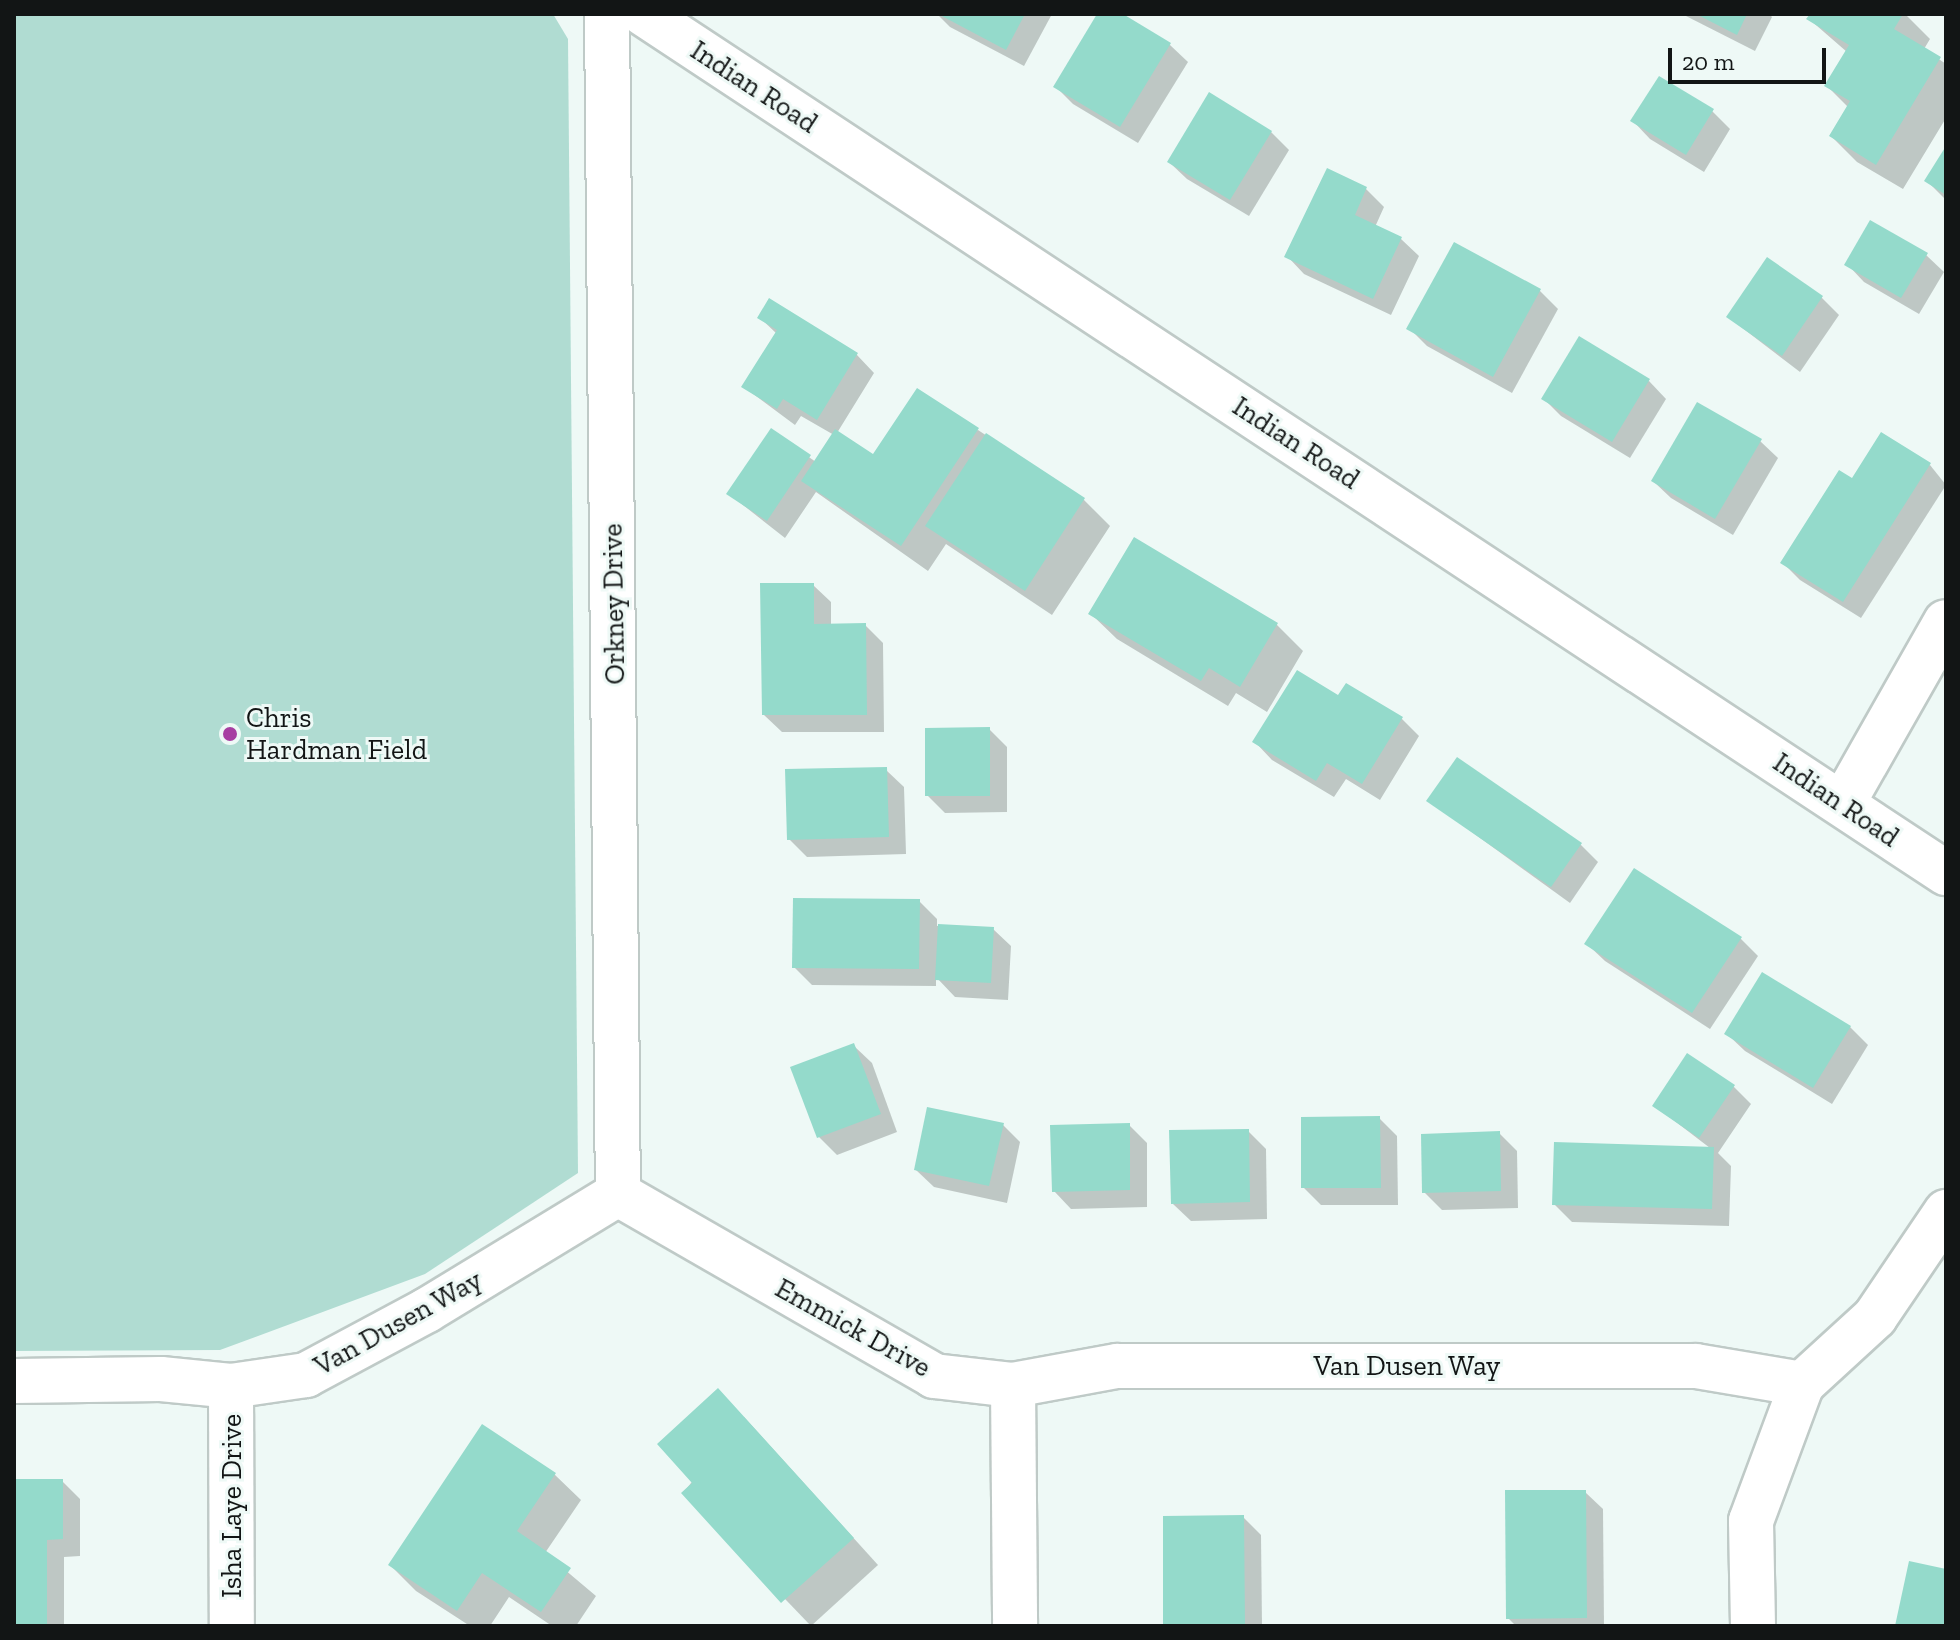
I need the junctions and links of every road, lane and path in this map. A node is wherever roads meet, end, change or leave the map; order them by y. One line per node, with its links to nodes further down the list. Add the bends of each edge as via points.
1 (607, 14): 6 (street, Orkney Drive)
2 (644, 14): 4 (street, Indian Road)
3 (1946, 622): 4 (street)
4 (1843, 803): 5 (street, Indian Road)
5 (1946, 873)
6 (618, 1194): 10 (street, Emmick Drive, via 934,1376); 11 (street, Van Dusen Way, via 427,1310 306,1375)
7 (1946, 1212): 9 (street, via 1875,1317)
8 (14, 1381): 11 (street, Van Dusen Way, via 161,1379)
9 (1802, 1384): 10 (street, Van Dusen Way, via 1696,1366 1117,1366); 14 (street, via 1751,1521)
10 (1013, 1385): 13 (street)
11 (231, 1386): 12 (street, Isha Laye Drive)
12 (232, 1626)
13 (1015, 1626)
14 (1753, 1626)

